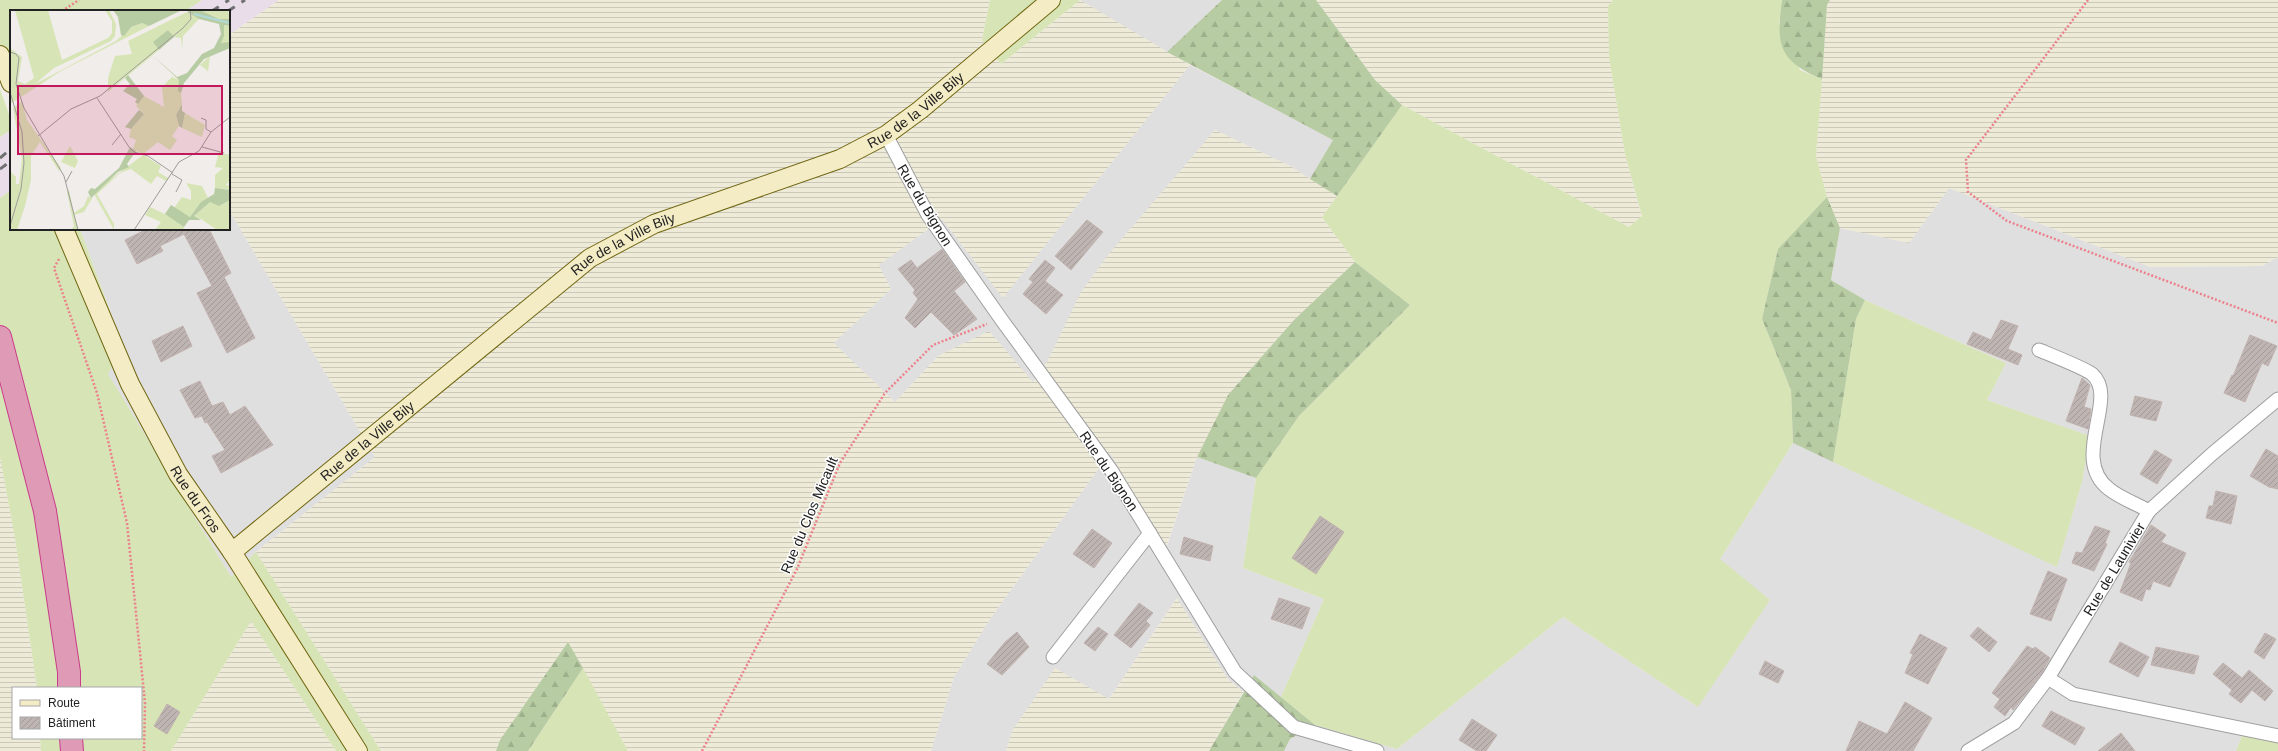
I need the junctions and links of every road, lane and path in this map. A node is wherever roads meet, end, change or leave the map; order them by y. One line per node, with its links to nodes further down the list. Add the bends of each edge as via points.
1 (79, 0): 4 (path)
2 (1051, 0): 5 (street, Rue de la Ville Bily, via 920,110)
3 (2088, 0): 9 (path, via 1966,160 1968,192 2007,221)
4 (64, 10)
5 (886, 135): 8 (street, Rue du Bignon, via 928,215); 15 (street, Rue de la Ville Bily, via 840,159 654,224 590,258)
6 (64, 230): 7 (street, Rue du Fros)
7 (66, 251): 15 (street, Rue du Fros, via 130,384 178,474); 22 (path, via 54,268 97,393 127,523 145,703)
8 (1001, 319): 14 (street, Rue du Bignon, via 1111,470); 24 (path, Rue du Clos Micault, via 933,345 885,393 840,463 798,569)
9 (2278, 323)
10 (0, 337): 18 (highway, via 45,511 69,672)
11 (2039, 350): 13 (street, via 2093,375 2102,399 2092,454 2097,474 2108,489)
12 (2278, 399): 13 (street, Rue de Launivier)
13 (2149, 511): 17 (street, Rue de Launivier)
14 (1150, 533): 16 (street); 25 (street, Rue du Bignon, via 1235,672 1294,727)
15 (232, 552): 23 (street, Rue du Fros)
16 (1053, 657)
17 (2048, 678): 19 (street, via 2073,694); 26 (street, Rue de Launivier, via 2014,723)
18 (69, 687)
19 (2278, 736)
20 (71, 739): 21 (highway)
21 (72, 751)
22 (144, 751)
23 (358, 751)
24 (702, 751)
25 (1377, 751)
26 (1968, 751)

